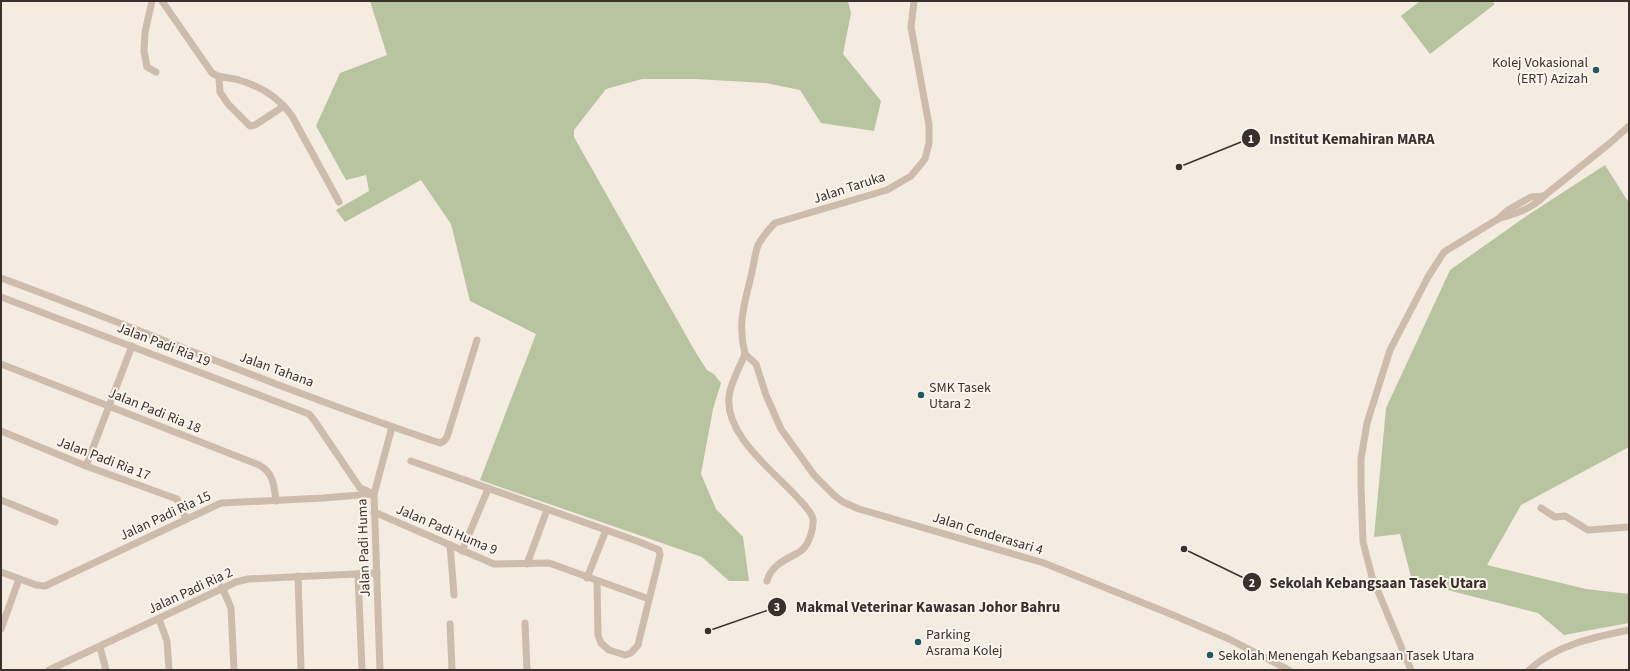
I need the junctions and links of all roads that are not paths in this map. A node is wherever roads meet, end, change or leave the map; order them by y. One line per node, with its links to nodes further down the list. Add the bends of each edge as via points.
1 (152, 1): 4 (street, via 145,32 144,51 147,66)
2 (162, 1): 5 (street, via 212,74)
3 (914, 1): 15 (street, Jalan Taruka, via 911,27 929,125 925,159 911,176 887,190 776,223 765,233 758,246 743,308 741,337)
4 (156, 72)
5 (220, 78): 6 (street, via 252,85 271,94); 6 (street, via 220,92 250,126)
6 (284, 106): 9 (street)
7 (1629, 126): 8 (street)
8 (1544, 196): 10 (street, via 1537,204); 10 (street, via 1531,197)
9 (339, 202)
10 (1498, 219): 63 (street, via 1444,252 1428,277 1390,350 1368,424 1362,459 1362,538 1372,577)
11 (1, 278): 18 (street, Jalan Tahana)
12 (1, 297): 14 (street, Jalan Padi Ria 19)
13 (477, 340): 18 (street, Jalan Tahana, via 444,441 440,443)
14 (132, 346): 17 (street); 23 (street, Jalan Padi Ria 19, via 308,414 360,488)
15 (745, 354): 43 (street, via 730,392 730,410 735,424 757,458 810,511 813,520 811,534 802,550 782,561 769,573); 62 (street, Jalan Cenderasari 4, via 756,364 781,429 814,475 843,502 859,509 1044,563 1229,639)
16 (1, 364): 17 (street, Jalan Padi Ria 18)
17 (109, 406): 21 (street); 25 (street, Jalan Padi Ria 18, via 264,468 269,471 273,480)
18 (392, 427): 23 (street, Jalan Padi Huma)
19 (1, 432): 21 (street, Jalan Padi Ria 17)
20 (411, 461): 22 (street)
21 (86, 466): 29 (street, Jalan Padi Ria 17, via 177,500)
22 (488, 489): 27 (street); 34 (street)
23 (374, 494): 25 (street, Jalan Padi Ria 15); 28 (street, Jalan Padi Huma)
24 (1, 500): 30 (street)
25 (276, 501): 29 (street, Jalan Padi Ria 15, via 221,503)
26 (1541, 508): 31 (street, via 1555,517 1565,516 1588,530)
27 (547, 510): 32 (street); 35 (street)
28 (374, 512): 33 (street, Jalan Padi Huma 9); 37 (street, Jalan Padi Huma)
29 (186, 519): 41 (street, Jalan Padi Ria 15, via 45,586 36,586)
30 (55, 522)
31 (1629, 527)
32 (606, 530): 40 (street); 46 (street, via 660,552)
33 (450, 545): 34 (street, Jalan Padi Huma 9); 45 (street)
34 (462, 551): 35 (street, Jalan Padi Huma 9, via 494,564)
35 (527, 564): 40 (street, Jalan Padi Huma 9, via 549,563)
36 (1, 572): 41 (street, Jalan Padi Ria 15)
37 (377, 573): 38 (street, Jalan Padi Ria 2); 59 (street, Jalan Padi Huma)
38 (358, 574): 39 (street, Jalan Padi Ria 2); 58 (street, Jalan Padi Huma)
39 (298, 576): 44 (street, Jalan Padi Ria 2, via 248,578); 57 (street)
40 (587, 578): 42 (street, Jalan Padi Huma 9)
41 (19, 579): 50 (street)
42 (597, 581): 46 (street, Jalan Padi Huma 9); 46 (street, via 598,635 601,643 609,650 625,655 631,653 638,645)
43 (768, 581)
44 (222, 587): 47 (street, Jalan Padi Ria 2); 56 (street, via 231,608)
45 (454, 595)
46 (649, 599)
47 (159, 619): 52 (street, Jalan Padi Ria 2); 55 (street, via 167,641)
48 (525, 623): 61 (street)
49 (450, 624): 60 (street)
50 (1, 629)
51 (1629, 630): 64 (street, via 1583,641 1553,652)
52 (100, 647): 53 (street, Jalan Padi Ria 2); 54 (street)
53 (49, 670)
54 (106, 670)
55 (169, 670)
56 (234, 670)
57 (301, 670)
58 (362, 670)
59 (380, 670)
60 (452, 670)
61 (527, 670)
62 (1289, 670)
63 (1410, 670)
64 (1529, 670)

